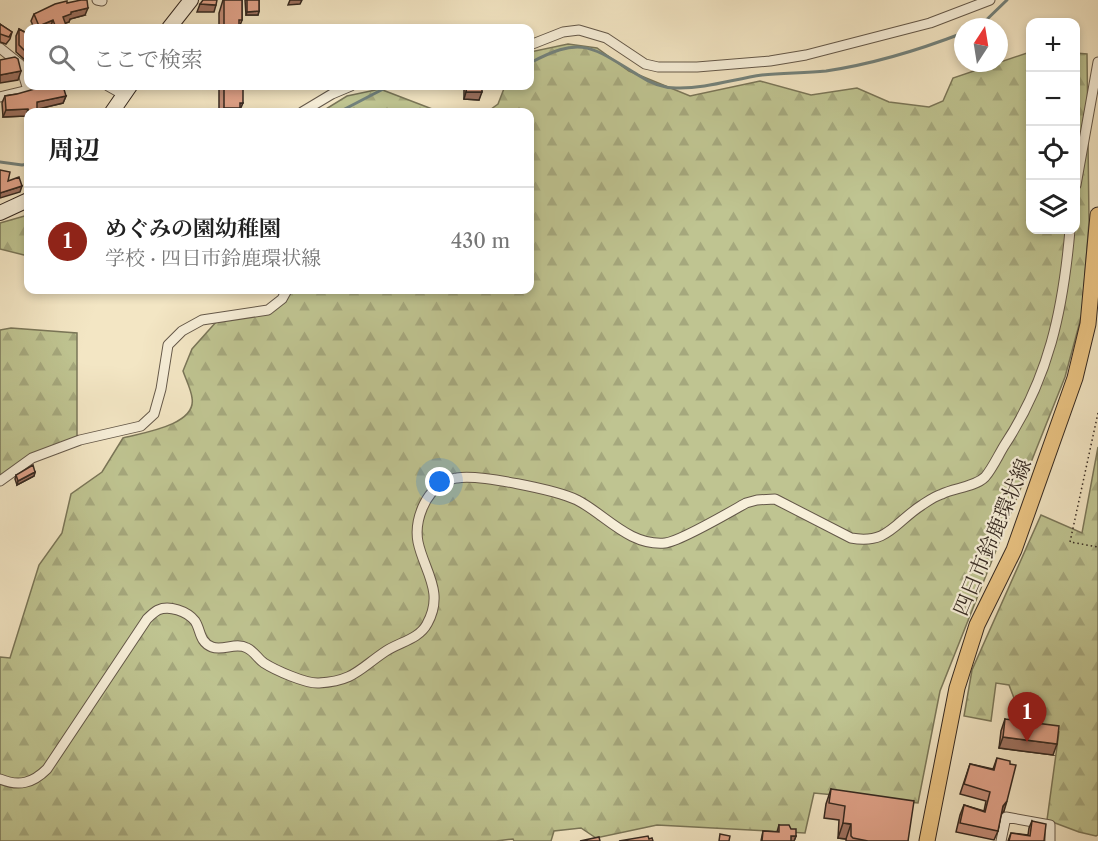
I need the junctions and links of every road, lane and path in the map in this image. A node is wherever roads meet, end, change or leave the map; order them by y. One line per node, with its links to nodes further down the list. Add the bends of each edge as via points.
1 (191, 0): 3 (street)
2 (990, 0): 4 (street, via 930,23 770,61 658,67 645,64 606,38 579,30)
3 (172, 24)
4 (534, 43)
5 (0, 48): 7 (street, via 20,64)
6 (1098, 62): 14 (street)
7 (24, 77)
8 (28, 90): 11 (street)
9 (127, 90): 12 (street)
10 (342, 90): 13 (street)
11 (0, 98)
12 (115, 108)
13 (309, 108)
14 (1077, 180)
15 (24, 202): 16 (street)
16 (0, 213)
17 (1098, 215): 24 (main road, 四日市鈴鹿環状線, via 1088,324 1075,378 1014,550 977,625 953,707)
18 (1070, 234): 23 (street, via 1056,327 1043,372 1023,417 984,478 920,506 879,537 851,538 775,499 746,503 667,543 648,542 632,537 576,500 545,489 456,478 438,486 425,502 418,521 418,541 434,593 427,626 415,637 387,650 351,677 315,684 262,662 246,646 212,647 203,641 195,621 184,613 158,610 147,619 47,769 27,783)
19 (285, 294): 21 (street, via 267,310 202,320 172,339 154,414 141,426 80,440 32,458)
20 (1098, 413): 22 (path, via 1070,542)
21 (0, 480)
22 (1098, 547)
23 (0, 779)
24 (927, 841)
25 (1001, 841): 26 (street, via 1006,816 1050,825)
26 (1050, 841)

